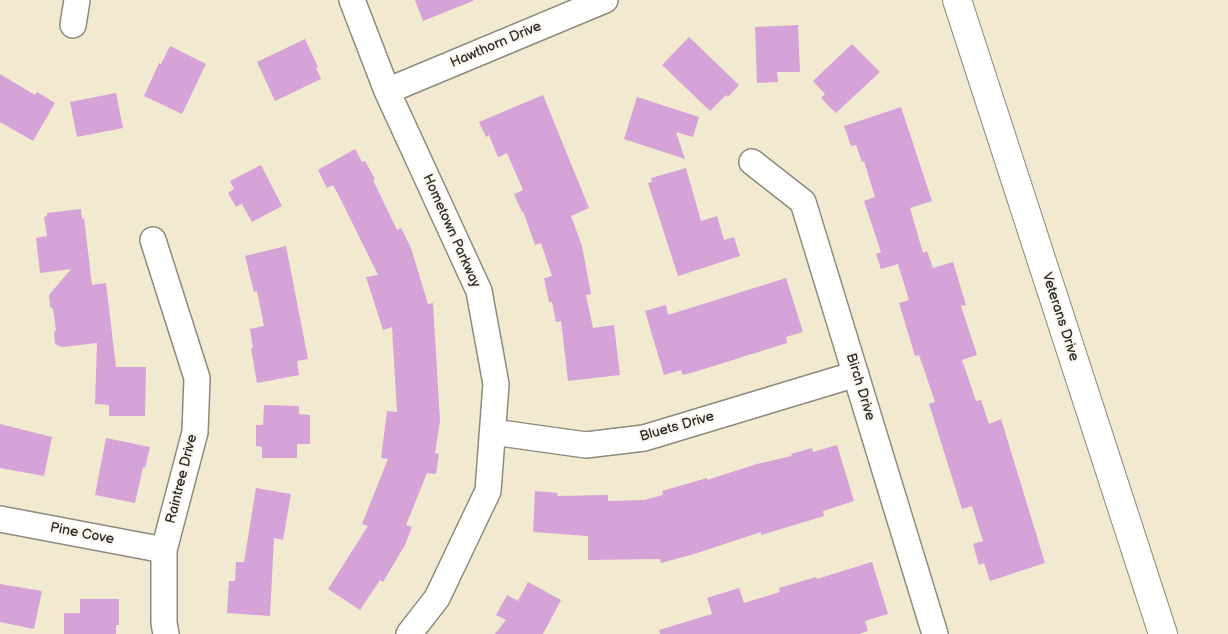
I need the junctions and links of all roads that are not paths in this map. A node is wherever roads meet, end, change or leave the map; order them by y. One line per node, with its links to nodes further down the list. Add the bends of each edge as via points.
1 (78, 0): 5 (street)
2 (352, 0): 6 (street, Hometown Parkway)
3 (605, 0): 6 (street, Hawthorn Drive)
4 (957, 0): 16 (main road, Veterans Drive)
5 (72, 25)
6 (387, 91): 10 (street, Hometown Parkway, via 479,291 496,384)
7 (752, 162): 9 (street, Birch Drive, via 803,202)
8 (153, 240): 12 (street, Raintree Drive, via 197,378 195,432)
9 (856, 374): 10 (street, Bluets Drive, via 644,438 586,445); 15 (street, Birch Drive)
10 (492, 432): 14 (street, Hometown Parkway, via 488,491 437,598)
11 (0, 519): 12 (street, Pine Cove)
12 (164, 550): 13 (street, Raintree Drive)
13 (166, 634)
14 (409, 634)
15 (935, 634)
16 (1164, 634)

